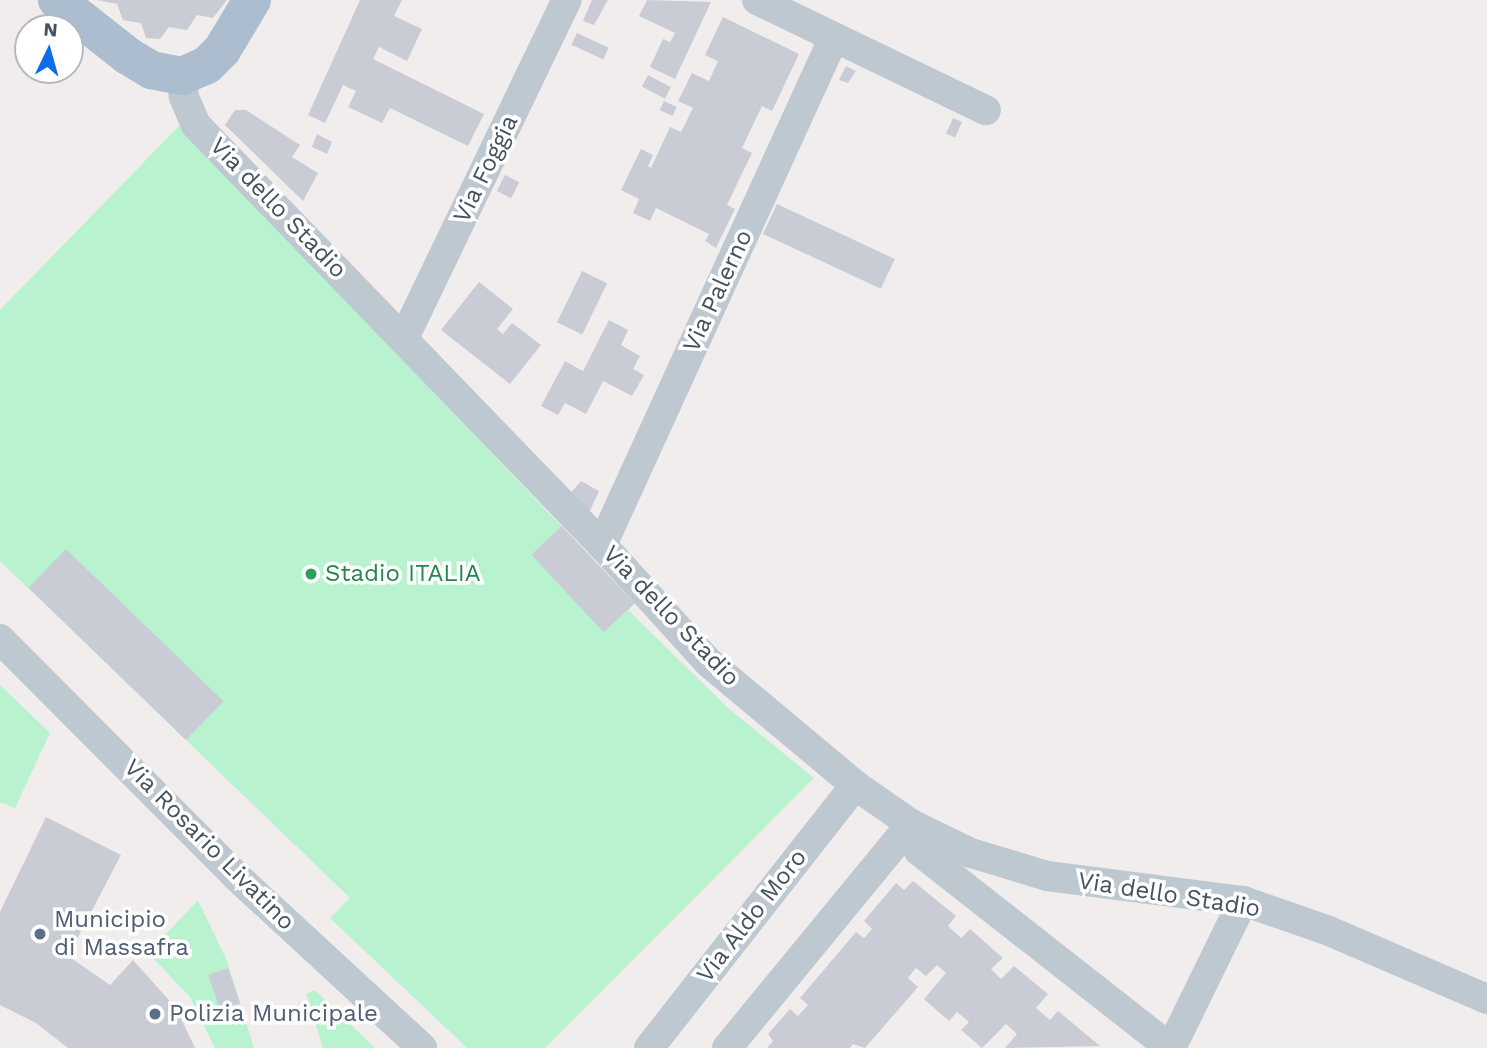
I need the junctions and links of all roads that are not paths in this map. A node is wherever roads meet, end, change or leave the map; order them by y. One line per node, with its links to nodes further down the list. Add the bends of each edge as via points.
1 (57, 0): 6 (main road, via 128,56 151,70)
2 (252, 0): 6 (main road, via 222,50 206,65)
3 (567, 0): 8 (street, Via Foggia)
4 (757, 0): 5 (street)
5 (834, 37): 7 (street); 9 (street, Via Palerno)
6 (181, 76): 8 (street, Via dello Stadio, via 184,97 197,125)
7 (986, 110)
8 (404, 338): 9 (street, Via dello Stadio)
9 (602, 545): 11 (street, Via dello Stadio, via 708,662)
10 (0, 639): 15 (street, Via Rosario Livatino, via 237,877)
11 (855, 785): 12 (street, Via dello Stadio); 16 (street, Via Aldo Moro)
12 (911, 824): 13 (street, Via dello Stadio, via 971,853 1047,876); 17 (street); 18 (street, via 919,851)
13 (1243, 901): 14 (street, Via dello Stadio, via 1329,930); 18 (street)
14 (1487, 999)
15 (422, 1048)
16 (649, 1048)
17 (727, 1048)
18 (1170, 1048)

